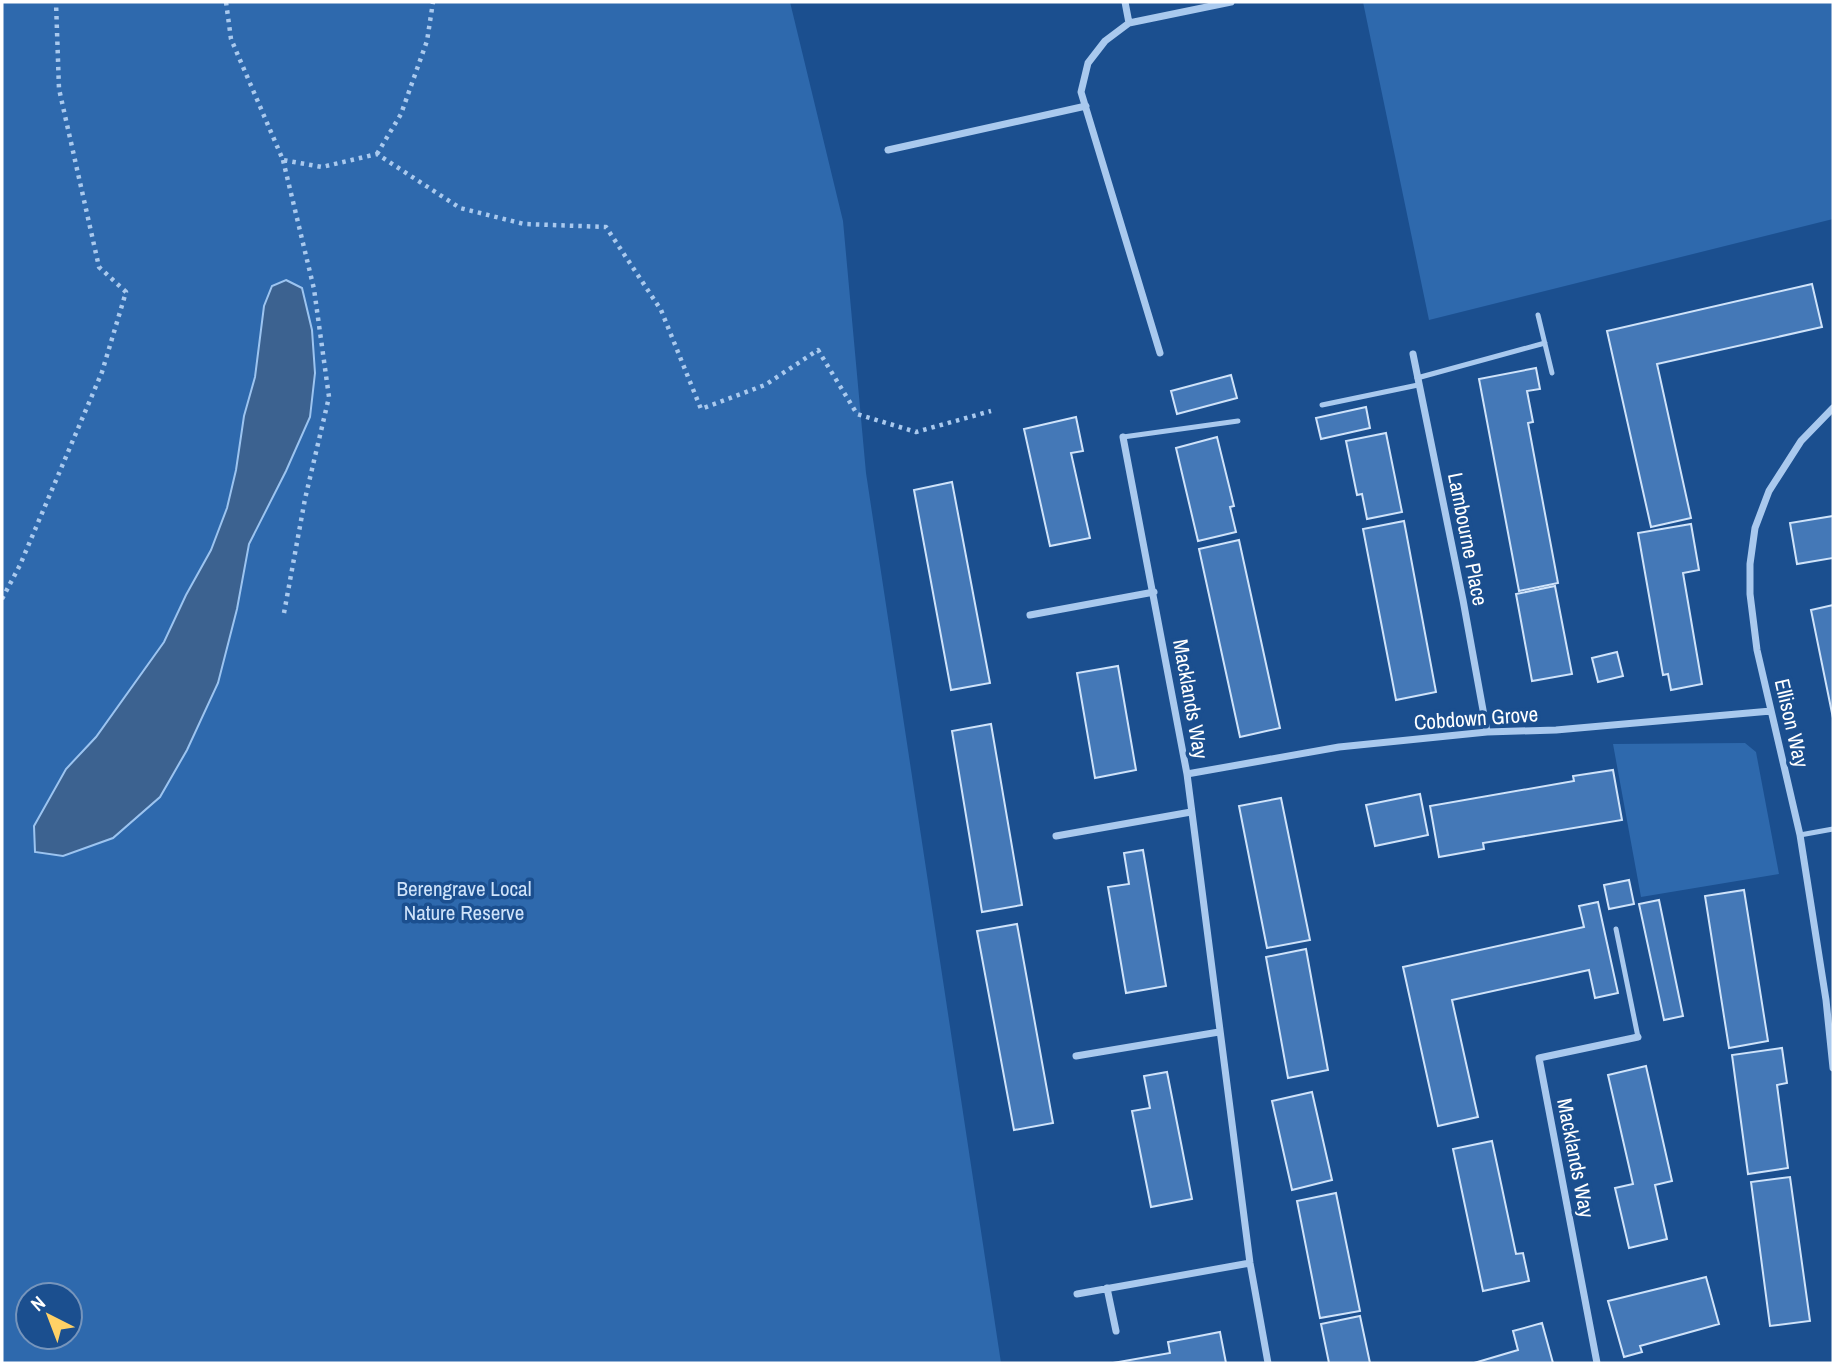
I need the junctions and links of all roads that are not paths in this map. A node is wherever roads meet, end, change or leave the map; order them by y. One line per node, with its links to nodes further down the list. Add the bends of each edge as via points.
1 (1125, 2): 3 (street)
2 (1231, 2): 3 (street)
3 (1129, 23): 4 (street, via 1105,41 1088,63 1081,92)
4 (1086, 106): 5 (street); 8 (street)
5 (888, 150)
6 (1538, 316): 7 (lane)
7 (1545, 343): 10 (lane); 11 (lane)
8 (1160, 353)
9 (1413, 354): 11 (street, Lambourne Place)
10 (1552, 373)
11 (1418, 382): 12 (lane); 19 (street, Lambourne Place)
12 (1322, 405)
13 (1833, 408): 18 (street, Ellison Way, via 1783,466 1755,528 1750,594)
14 (1238, 421): 15 (lane)
15 (1123, 437): 16 (street, Macklands Way)
16 (1154, 593): 17 (street); 20 (street, Macklands Way)
17 (1030, 615)
18 (1771, 711): 19 (street, Cobdown Grove); 23 (street, Ellison Way)
19 (1487, 732): 20 (street, Cobdown Grove, via 1339,747)
20 (1187, 774): 21 (street, Macklands Way)
21 (1191, 812): 24 (street); 26 (street, Macklands Way)
22 (1833, 829): 23 (lane)
23 (1800, 835): 29 (street, Ellison Way)
24 (1056, 836)
25 (1616, 929): 27 (lane)
26 (1219, 1032): 28 (street); 30 (street, Macklands Way)
27 (1638, 1037): 35 (street, Macklands Way, via 1539,1058)
28 (1076, 1056)
29 (1833, 1068)
30 (1250, 1263): 31 (street); 34 (street, Macklands Way)
31 (1107, 1289): 32 (street); 33 (street)
32 (1077, 1294)
33 (1116, 1331)
34 (1268, 1363)
35 (1597, 1363)

